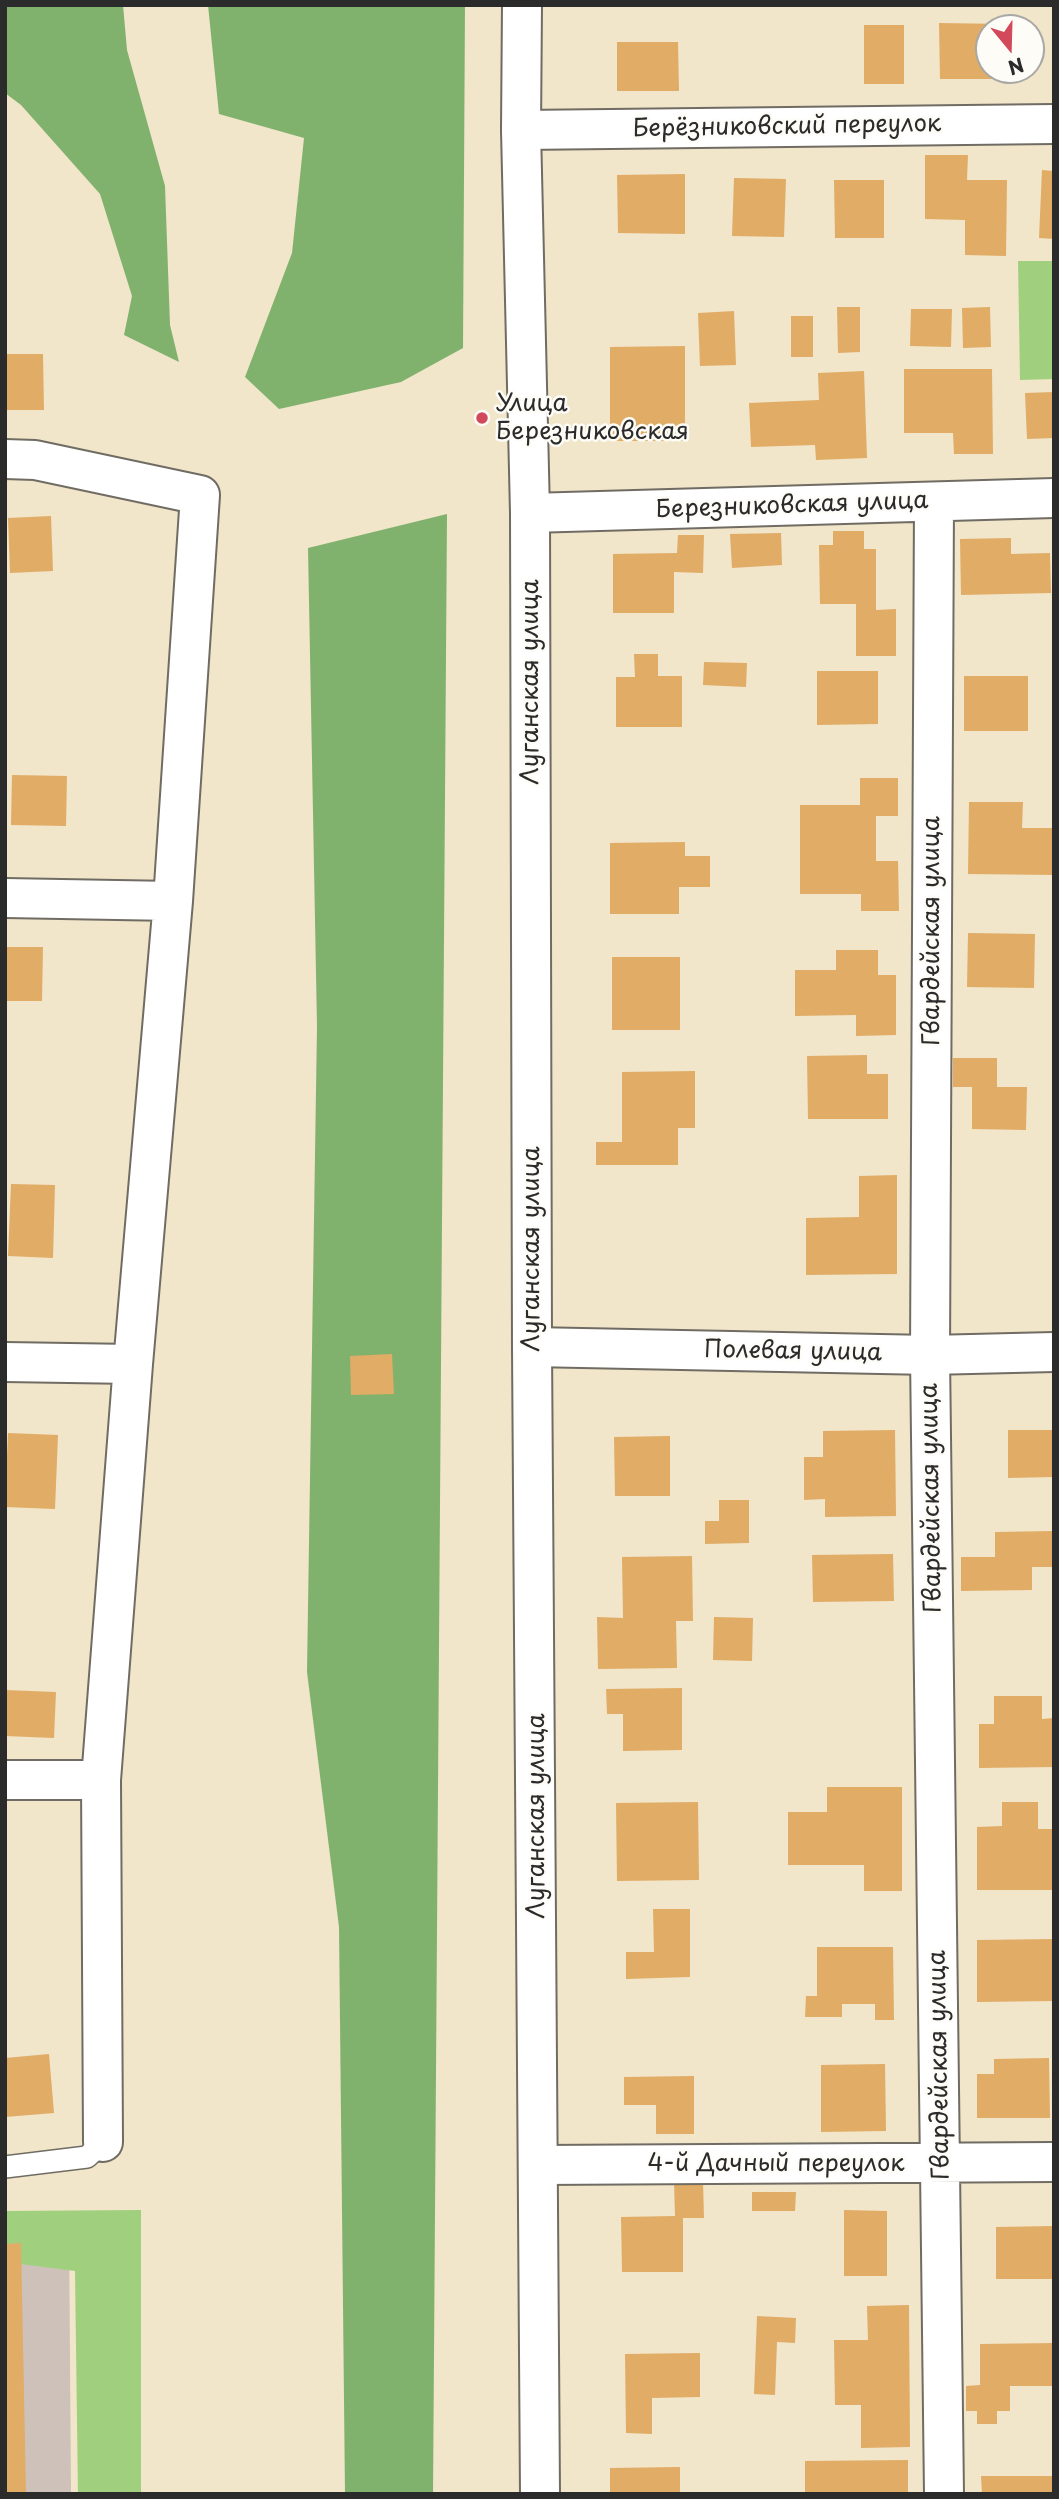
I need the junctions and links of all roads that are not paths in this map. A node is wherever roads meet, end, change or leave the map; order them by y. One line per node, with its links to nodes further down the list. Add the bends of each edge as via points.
1 (522, 5): 3 (main road, Луганская улица)
2 (1054, 124): 3 (main road, Берёзниковский переулок)
3 (521, 130): 7 (main road, Луганская улица)
4 (5, 458): 9 (main road, via 35,460 200,495)
5 (1054, 498): 6 (main road, Березниковская улица)
6 (934, 502): 7 (main road, Березниковская улица); 12 (main road, Гвардейская улица)
7 (530, 513): 10 (main road, Луганская улица)
8 (5, 898): 9 (main road)
9 (173, 901): 14 (main road)
10 (532, 1347): 12 (main road, Полевая улица); 20 (main road, Луганская улица)
11 (1054, 1352): 12 (main road, Полевая улица)
12 (930, 1355): 19 (main road, Гвардейская улица)
13 (5, 1362): 14 (main road)
14 (133, 1364): 16 (main road)
15 (5, 1780): 16 (main road)
16 (101, 1780): 17 (main road)
17 (103, 2142): 21 (lane, via 87,2157)
18 (1054, 2162): 19 (main road, 4-й Дачный переулок)
19 (941, 2163): 20 (main road, 4-й Дачный переулок); 23 (main road, Гвардейская улица)
20 (540, 2165): 22 (main road, Луганская улица)
21 (5, 2167)
22 (540, 2494)
23 (944, 2494)

